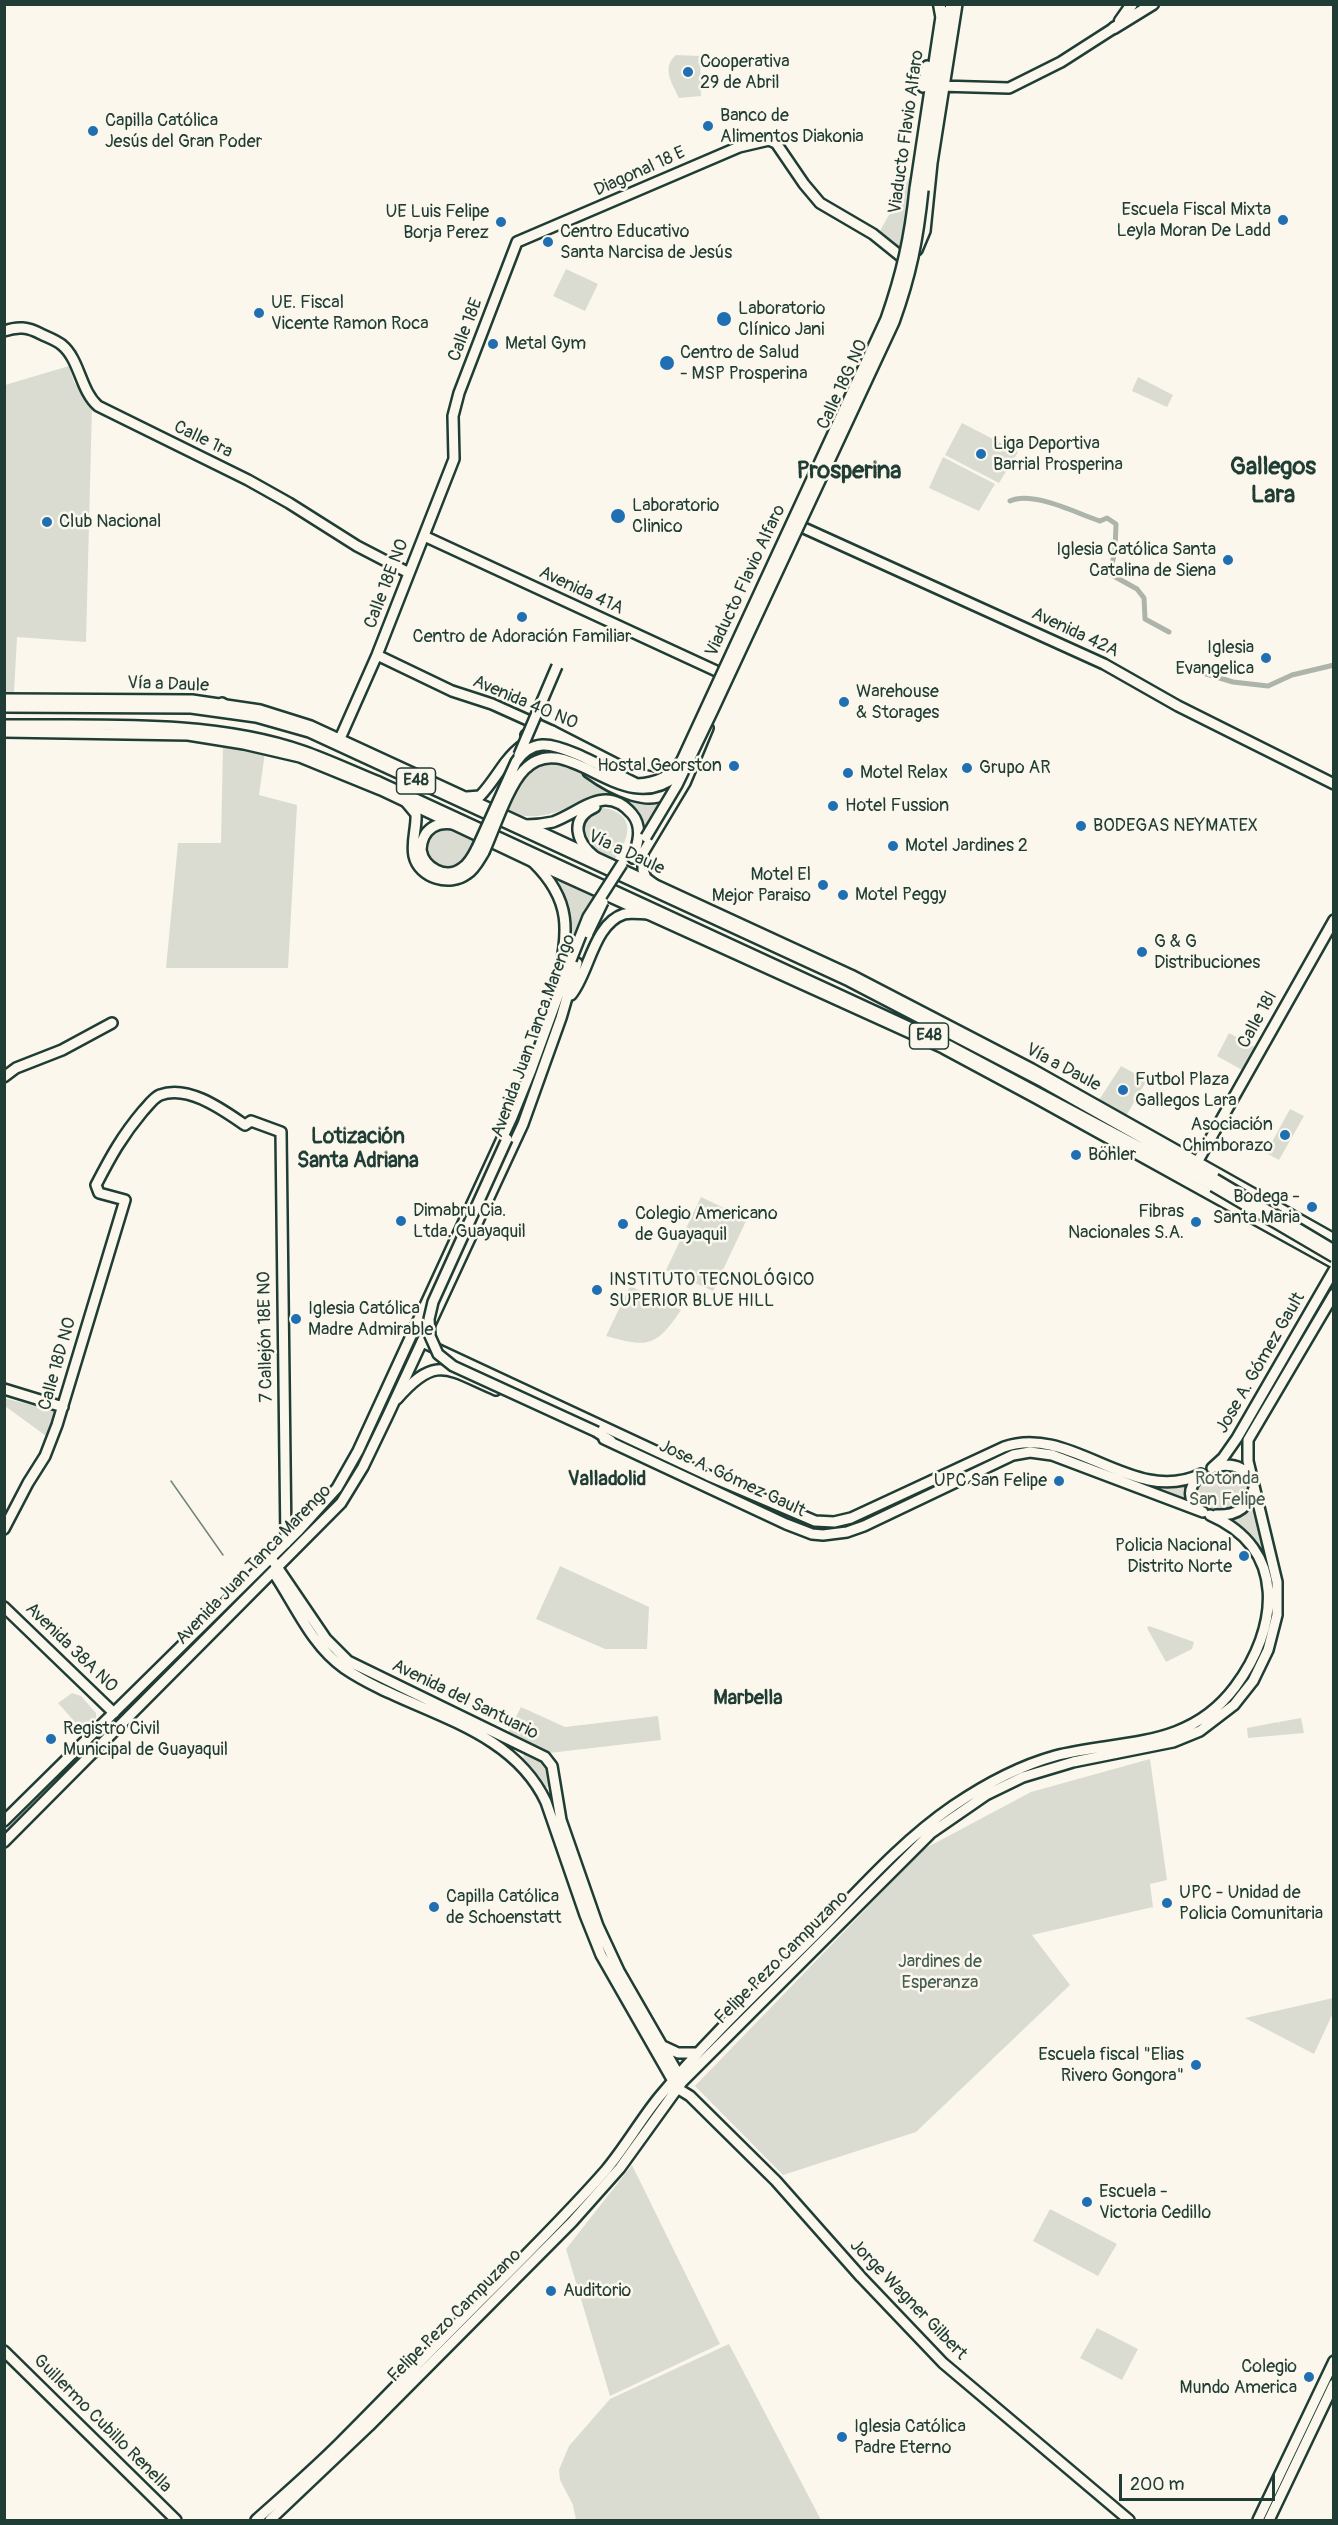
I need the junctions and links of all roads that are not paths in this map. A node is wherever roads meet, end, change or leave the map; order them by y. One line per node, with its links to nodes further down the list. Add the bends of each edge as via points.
1 (951, 4): 7 (main road, Viaducto Flavio Alfaro)
2 (957, 4): 7 (main road, Calle 18G NO)
3 (1132, 4): 6 (highway)
4 (1153, 4): 6 (highway)
5 (940, 11): 8 (main road); 9 (main road, Viaducto Flavio Alfaro)
6 (1113, 28): 7 (main road, via 1061,62 1009,88)
7 (941, 86): 9 (main road, Viaducto Flavio Alfaro); 11 (main road, Calle 18G NO, via 925,231)
8 (923, 87)
9 (919, 189): 22 (main road, Viaducto Flavio Alfaro, bridge, via 916,249 894,322); 35 (main road, Viaducto Flavio Alfaro, bridge, via 902,275 886,319 682,760 669,775 650,783 637,784)
10 (517, 242): 11 (main road, Diagonal 18 E, via 739,147 769,141 776,143 820,203 873,234); 13 (main road, Calle 18E, via 459,393 453,416)
11 (911, 265): 14 (main road, Calle 18G NO, via 885,334)
12 (4, 331): 16 (main road, Calle 1ra, via 29,328 62,345 88,395 98,406 248,480)
13 (454, 432): 15 (main road, Calle 18E NO, via 454,459)
14 (795, 524): 18 (main road, Calle 18G NO); 37 (main road, Avenida 42A, via 1104,664 1178,706)
15 (424, 536): 16 (main road, Calle 18E NO); 18 (main road, Avenida 41A)
16 (409, 573): 17 (main road, Calle 18E NO)
17 (377, 655): 24 (main road, Avenida 40 NO, via 452,691); 30 (main road, Calle 18E NO)
18 (725, 675): 32 (main road, Calle 18G NO)
19 (4, 699): 20 (main road, Vía a Daule / E48, via 174,699)
20 (222, 703): 23 (main road); 30 (main road, Vía a Daule / E48, via 311,726)
21 (4, 708): 23 (main road, Vía a Daule / E48, via 191,708)
22 (713, 710): 32 (main road, Viaducto Flavio Alfaro, bridge); 42 (main road, bridge, via 689,775)
23 (241, 714): 30 (main road, Vía a Daule / E48)
24 (529, 721): 27 (main road, Avenida 40 NO); 31 (main road); 33 (main road, bridge, via 557,665)
25 (4, 725): 26 (main road, Vía a Daule / E48)
26 (60, 726): 29 (main road); 53 (main road, Vía a Daule / E48, via 189,728 302,750)
27 (552, 731): 31 (main road, via 531,731); 36 (main road, Avenida 40 NO, via 634,773)
28 (4, 732): 29 (main road, E48)
29 (82, 733): 39 (main road, E48, via 188,735 244,744 300,757)
30 (338, 742): 38 (main road, Vía a Daule / E48); 54 (main road, Vía a Daule / E48)
31 (519, 743): 33 (main road)
32 (687, 760): 34 (main road, bridge, via 666,784 644,790 624,786); 34 (main road, bridge, via 671,788 662,794 642,797 628,795 602,782); 36 (main road, Calle 18G NO, via 673,774); 42 (main road, Viaducto Flavio Alfaro, bridge)
33 (512, 761): 35 (main road, Viaducto Flavio Alfaro, bridge, via 535,746 550,745); 35 (main road, bridge, via 530,739 541,736 561,740 597,759); 38 (main road, via 480,796); 43 (main road, bridge)
34 (579, 765): 43 (main road, bridge, via 546,758 526,768)
35 (615, 774)
36 (660, 779)
37 (1334, 784)
38 (467, 797): 41 (main road, Vía a Daule / E48)
39 (406, 802): 40 (main road, E48); 43 (main road, via 416,814 413,855 427,874 447,880 461,878 473,869)
40 (457, 825): 43 (main road, via 439,824 425,833 421,850 428,865 441,872 458,871); 46 (main road, E48)
41 (526, 825): 44 (main road, Vía a Daule / E48); 45 (main road, via 554,821 593,801 613,801 625,807 637,823 638,842)
42 (648, 838): 45 (main road, Viaducto Flavio Alfaro); 48 (main road, via 641,863 644,874)
43 (480, 850)
44 (595, 857): 47 (main road, via 582,846 579,826 590,809 612,807 626,816 633,831); 48 (main road, Vía a Daule / E48)
45 (633, 858): 47 (main road, Viaducto Flavio Alfaro)
46 (533, 862): 49 (main road, E48); 57 (main road, via 553,885 566,919)
47 (625, 865): 55 (main road, Avenida Juan Tanca Marengo, bridge, via 588,917)
48 (654, 884): 51 (main road, Vía a Daule / E48)
49 (648, 914): 52 (main road, E48); 56 (main road, via 627,913 610,924)
50 (1334, 920): 62 (main road, Calle 18I)
51 (788, 946): 54 (main road); 62 (main road, Vía a Daule / E48, via 1032,1070)
52 (720, 947): 53 (main road); 62 (main road, E48, via 943,1048)
53 (736, 948): 61 (main road, Vía a Daule / E48, via 946,1044)
54 (802, 959): 61 (main road, Vía a Daule / E48, via 959,1037)
55 (574, 962): 56 (main road, Avenida Juan Tanca Marengo); 57 (main road, Avenida Juan Tanca Marengo)
56 (567, 999): 73 (main road, Avenida Juan Tanca Marengo, via 523,1124)
57 (552, 1007): 59 (main road, Avenida Juan Tanca Marengo)
58 (112, 1023): 60 (main road, via 62,1050 15,1068)
59 (531, 1070): 75 (main road, Avenida Juan Tanca Marengo); 79 (main road, bridge, via 507,1139 438,1289 429,1319 430,1336 438,1354 453,1366)
60 (4, 1077)
61 (1154, 1150): 62 (main road, Vía a Daule / E48); 62 (main road)
62 (1192, 1168): 63 (main road, E48); 65 (main road, E48); 68 (main road, E48)
63 (1214, 1183): 67 (main road, E48, bridge); 69 (main road, E48, bridge)
64 (125, 1200): 78 (main road, Calle 18D NO); 85 (main road, 7 Callejón 18E NO, via 103,1196 96,1185 123,1135 154,1099 167,1094 199,1098 248,1123 280,1132)
65 (1322, 1232): 66 (main road, E48); 68 (main road, via 1324,1247)
66 (1334, 1239)
67 (1334, 1250)
68 (1313, 1251): 70 (main road, E48)
69 (1334, 1257)
70 (1334, 1263)
71 (1334, 1270): 74 (main road, Jose A. Gómez Gault)
72 (1334, 1294): 74 (main road, Jose A. Gómez Gault)
73 (422, 1342): 75 (main road, via 409,1347); 77 (main road, Avenida Juan Tanca Marengo); 81 (main road, Jose A. Gómez Gault, via 815,1521 851,1518 1023,1441 1051,1445 1156,1482 1187,1480)
74 (1288, 1361): 80 (main road, Jose A. Gómez Gault, via 1231,1448); 82 (main road, Jose A. Gómez Gault, via 1248,1440)
75 (398, 1363): 85 (main road, Avenida Juan Tanca Marengo, via 337,1488)
76 (4, 1389): 78 (main road)
77 (394, 1403): 79 (main road, Jose A. Gómez Gault, via 418,1377 430,1370 445,1369); 87 (main road, Avenida Juan Tanca Marengo, via 341,1503)
78 (63, 1407): 84 (main road, Calle 18D NO, via 45,1456)
79 (611, 1441): 83 (main road, Jose A. Gómez Gault, via 812,1534 835,1535 864,1526 1013,1455 1030,1452 1052,1455)
80 (1212, 1468): 81 (main road); 82 (main road, via 1235,1466 1248,1473)
81 (1201, 1474): 83 (main road, via 1190,1495 1196,1507)
82 (1254, 1482): 83 (main road, via 1250,1500 1242,1509 1231,1514); 99 (main road, Felipe Pezo Campuzano, via 1277,1582 1277,1615 1260,1668 1234,1705 1187,1737 1044,1770 960,1812 908,1854)
83 (1207, 1513): 98 (main road, Felipe Pezo Campuzano, via 1233,1526 1247,1539 1263,1564 1268,1585 1259,1643 1224,1700 1198,1721 1155,1740 1104,1746 1043,1760 969,1795 898,1851)
84 (4, 1529)
85 (286, 1543): 86 (main road, Avenida Juan Tanca Marengo)
86 (271, 1558): 87 (main road, Avenida del Santuario); 89 (main road, Avenida Juan Tanca Marengo)
87 (276, 1570): 90 (main road, Avenida del Santuario, via 326,1639 348,1661); 91 (main road, Avenida del Santuario, via 319,1644 343,1667 486,1738); 92 (main road, Avenida Juan Tanca Marengo)
88 (5, 1608): 89 (main road, Avenida 38A NO)
89 (114, 1713): 92 (main road, via 115,1722); 95 (main road, Avenida Juan Tanca Marengo)
90 (532, 1751): 91 (main road, via 523,1751 519,1757); 93 (main road, Avenida del Santuario, via 550,1761)
91 (521, 1764): 94 (main road, Avenida del Santuario)
92 (65, 1780): 96 (main road, Avenida Juan Tanca Marengo)
93 (555, 1781): 94 (main road, via 550,1791); 97 (main road, Avenida del Santuario, via 561,1820 598,1926)
94 (540, 1789): 99 (main road, Avenida del Santuario, via 601,1955)
95 (4, 1821)
96 (4, 1842)
97 (660, 2044): 98 (main road, via 678,2053); 99 (main road, Avenida del Santuario)
98 (697, 2053): 99 (main road, Felipe Pezo Campuzano)
99 (678, 2081): 100 (main road, Avenida del Santuario); 104 (main road, Felipe Pezo Campuzano, via 604,2188)
100 (690, 2096): 108 (main road, Jorge Wagner Gilbert, via 776,2181 943,2363)
101 (4, 2351): 105 (main road, Guillermo Cubillo Renella)
102 (1334, 2361): 109 (main road)
103 (1334, 2384): 110 (main road)
104 (366, 2423): 106 (main road, Felipe Pezo Campuzano); 107 (main road, Felipe Pezo Campuzano)
105 (176, 2520)
106 (256, 2520)
107 (270, 2520)
108 (1128, 2520)
109 (1258, 2520)
110 (1269, 2520)

